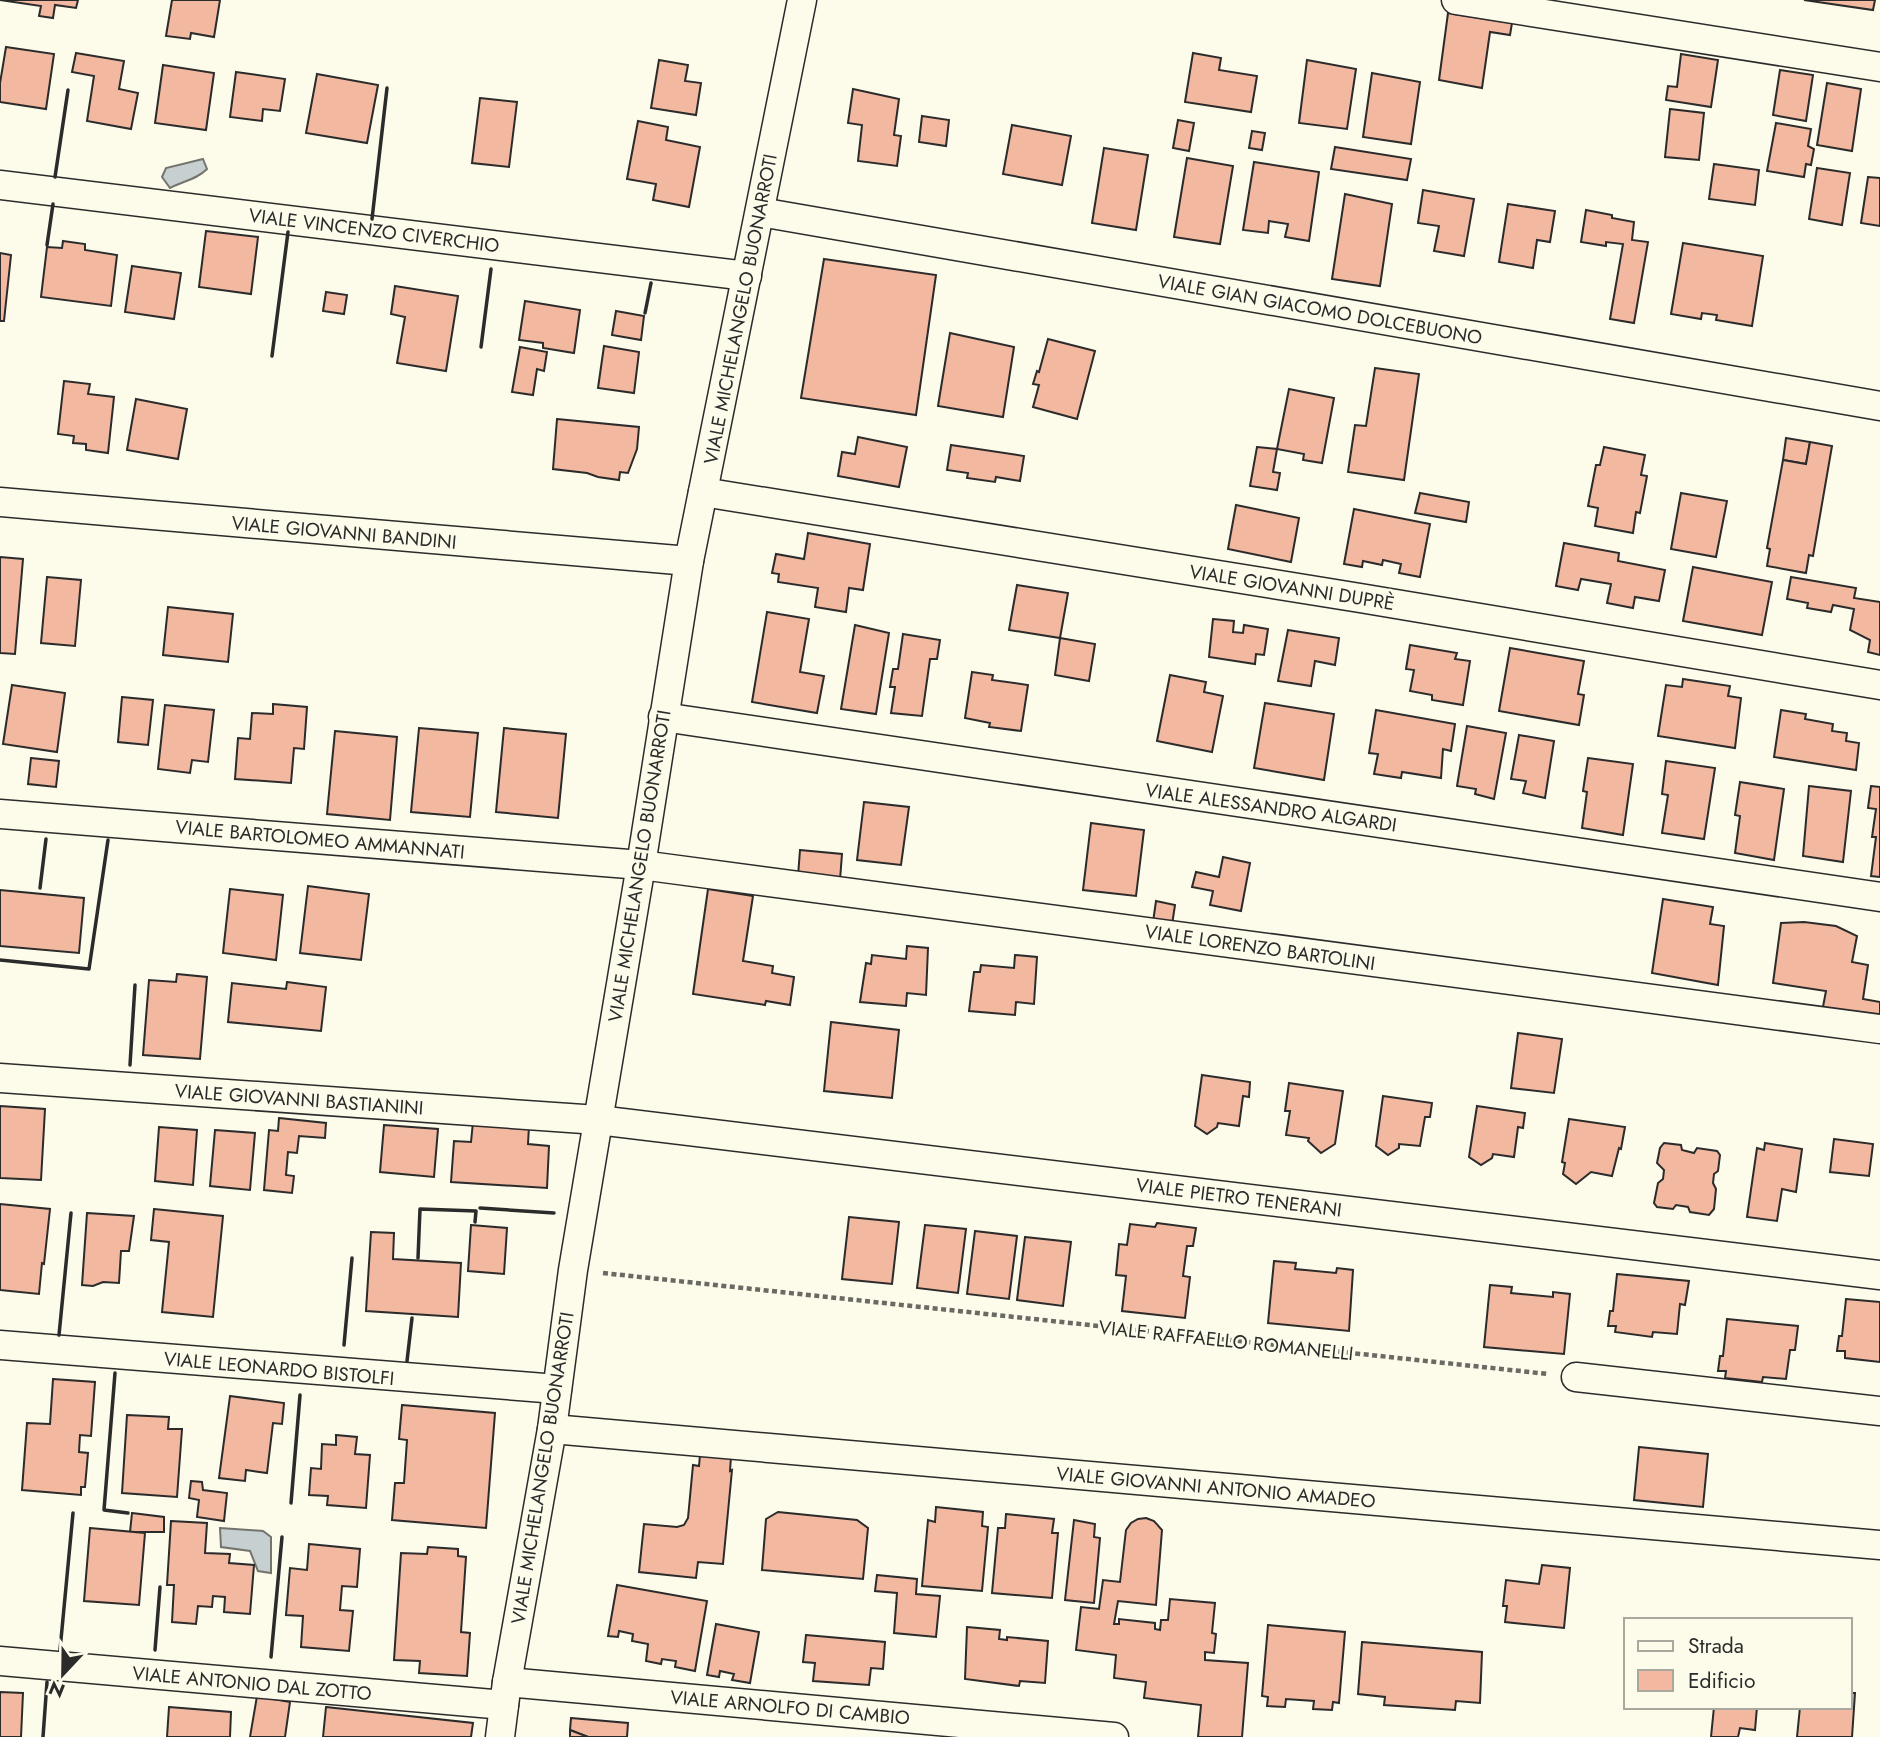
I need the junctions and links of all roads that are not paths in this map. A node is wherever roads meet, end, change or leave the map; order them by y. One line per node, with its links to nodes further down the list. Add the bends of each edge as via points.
1 (803, 0): 5 (street, VIALE MICHELANGELO BUONARROTI)
2 (1456, 0): 3 (street)
3 (1880, 67)
4 (0, 184): 6 (street, VIALE VINCENZO CIVERCHIO)
5 (760, 212): 6 (street, VIALE MICHELANGELO BUONARROTI); 7 (street, VIALE GIAN GIACOMO DOLCEBUONO)
6 (747, 276): 8 (street, VIALE MICHELANGELO BUONARROTI)
7 (1880, 405)
8 (703, 492): 10 (street, VIALE MICHELANGELO BUONARROTI); 11 (street, VIALE GIOVANNI DUPRÈ)
9 (0, 502): 10 (street, VIALE GIOVANNI BANDINI)
10 (689, 561): 12 (street, VIALE MICHELANGELO BUONARROTI)
11 (1880, 685)
12 (663, 717): 14 (street, VIALE MICHELANGELO BUONARROTI); 15 (street, VIALE ALESSANDRO ALGARDI)
13 (0, 814): 14 (street, VIALE BARTOLOMEO AMMANNATI)
14 (641, 865): 16 (street, VIALE LORENZO BARTOLINI); 18 (street, VIALE MICHELANGELO BUONARROTI)
15 (1880, 897)
16 (1880, 1029)
17 (0, 1078): 18 (street, VIALE GIOVANNI BASTIANINI)
18 (598, 1120): 19 (street, VIALE PIETRO TENERANI); 22 (street, VIALE MICHELANGELO BUONARROTI)
19 (1880, 1275)
20 (0, 1345): 22 (street, VIALE LEONARDO BISTOLFI)
21 (1576, 1377): 23 (street)
22 (557, 1390): 24 (street, VIALE MICHELANGELO BUONARROTI)
23 (1880, 1411)
24 (552, 1429): 25 (street, VIALE GIOVANNI ANTONIO AMADEO); 27 (street, VIALE MICHELANGELO BUONARROTI)
25 (1880, 1545)
26 (0, 1661): 27 (street, VIALE ANTONIO DAL ZOTTO)
27 (505, 1693): 28 (street, VIALE MICHELANGELO BUONARROTI); 29 (street, VIALE ARNOLFO DI CAMBIO)
28 (500, 1737)
29 (1114, 1737)

